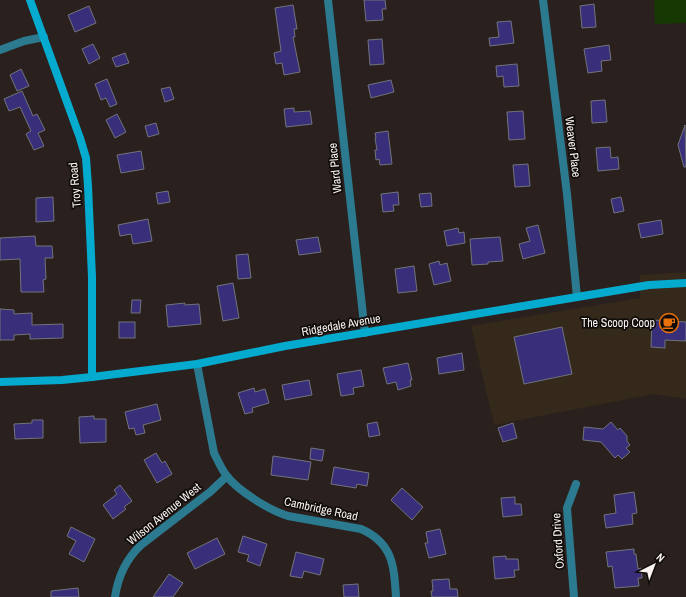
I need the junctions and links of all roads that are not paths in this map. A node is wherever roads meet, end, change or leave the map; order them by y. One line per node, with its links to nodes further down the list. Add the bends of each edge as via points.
1 (30, 0): 4 (main road, Troy Road)
2 (328, 0): 8 (street, Ward Place)
3 (543, 0): 7 (street, Weaver Place)
4 (44, 37): 5 (street); 10 (main road, Troy Road, via 86,158 92,277)
5 (0, 50)
6 (686, 283): 7 (main road, Ridgedale Avenue, via 649,285)
7 (577, 296): 8 (main road, Ridgedale Avenue)
8 (365, 333): 9 (main road, Ridgedale Avenue)
9 (198, 364): 10 (main road, Ridgedale Avenue); 12 (street, Cambridge Road, via 214,453)
10 (92, 378): 11 (main road, Ridgedale Avenue)
11 (0, 382)
12 (227, 476): 14 (street, Wilson Avenue West, via 136,550 120,574); 15 (street, Cambridge Road, via 268,508 282,514 361,529 378,539 388,552)
13 (576, 484): 16 (street, Oxford Drive, via 567,508)
14 (115, 597)
15 (396, 597)
16 (574, 597)

